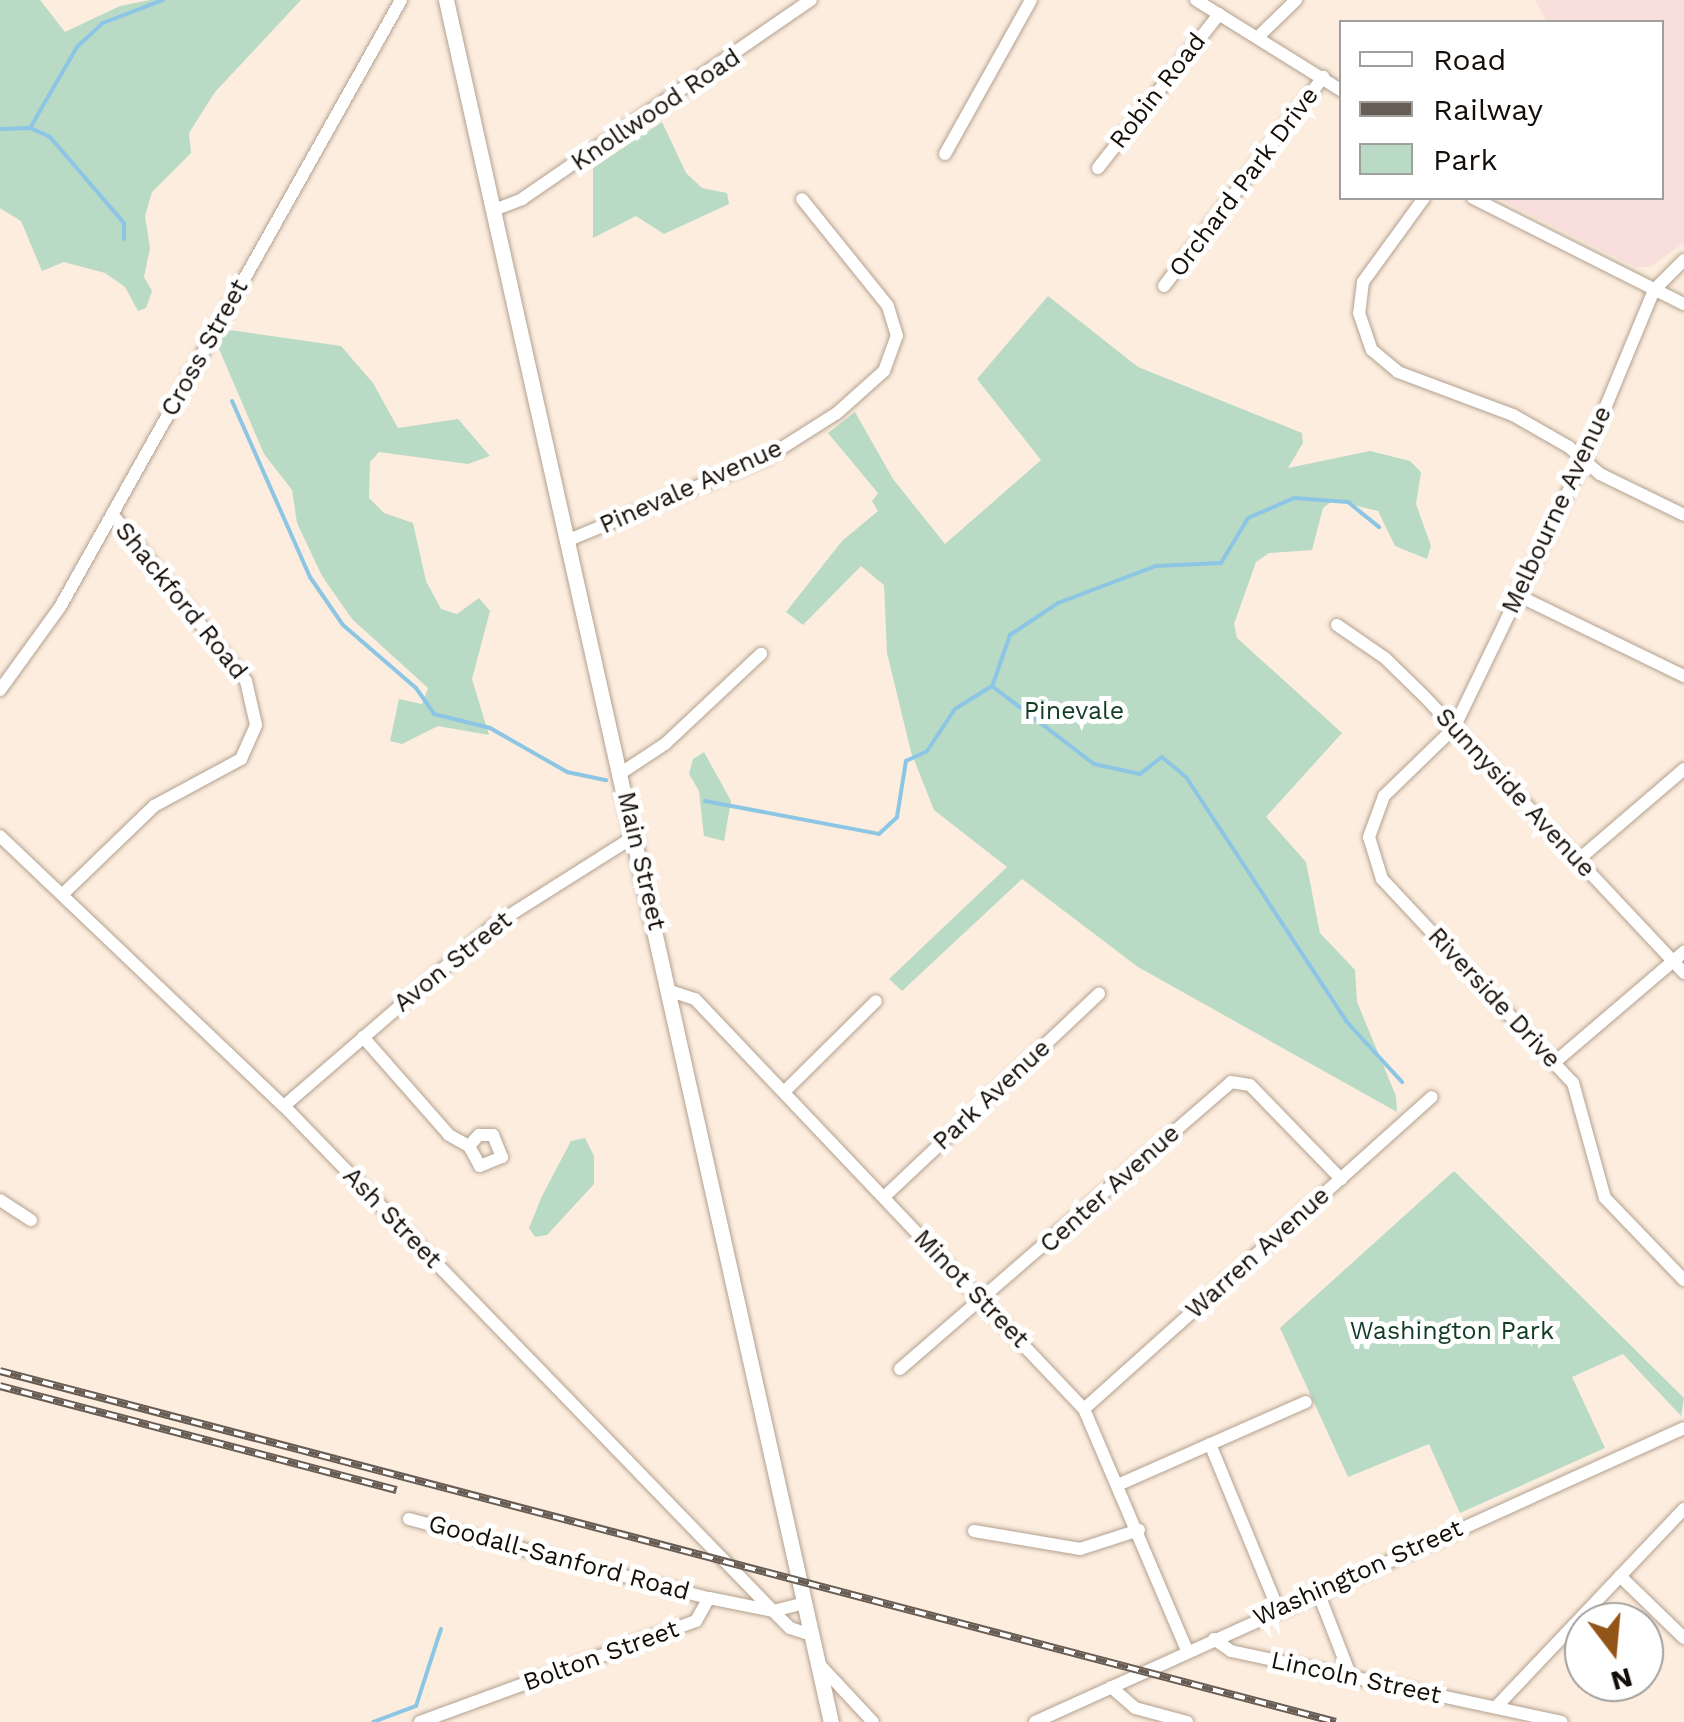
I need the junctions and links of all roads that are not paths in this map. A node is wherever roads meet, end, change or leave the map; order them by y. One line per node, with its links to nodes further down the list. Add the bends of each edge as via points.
1 (401, 0): 22 (street, Cross Street)
2 (446, 0): 16 (main road, Main Street)
3 (812, 0): 16 (street, Knollwood Road, via 521,200)
4 (1030, 0): 11 (street)
5 (1196, 0): 7 (street)
6 (1296, 0): 8 (street)
7 (1218, 14): 8 (street); 12 (street, Robin Road)
8 (1259, 36): 9 (street)
9 (1324, 77): 10 (street); 18 (street, Orchard Park Drive)
10 (1339, 89)
11 (946, 154)
12 (1098, 168)
13 (802, 199): 24 (street, Pinevale Avenue, via 888,306 896,342 884,371 837,413 766,458)
14 (1423, 200): 21 (street, via 1363,282 1359,313 1369,344 1398,372 1504,411)
15 (1478, 200): 19 (street)
16 (494, 210): 24 (main road, Main Street)
17 (1684, 260): 19 (street)
18 (1164, 286)
19 (1654, 290): 20 (street); 21 (street, Melbourne Avenue)
20 (1684, 304)
21 (1582, 461): 23 (street); 25 (street, Melbourne Avenue)
22 (112, 514): 29 (street, Cross Street, via 60,606); 36 (street, Shackford Road, via 246,681 256,725 241,759 154,806)
23 (1684, 515)
24 (569, 540): 32 (main road, Main Street)
25 (1517, 596): 28 (street); 30 (street, Melbourne Avenue)
26 (1336, 624): 30 (street, Sunnyside Avenue, via 1386,658)
27 (760, 654): 32 (street, via 665,744)
28 (1684, 676)
29 (0, 690)
30 (1454, 728): 35 (street, Sunnyside Avenue); 43 (street, Riverside Drive, via 1379,804 1371,855 1388,886)
31 (1684, 769): 35 (street)
32 (621, 773): 34 (main road, Main Street)
33 (0, 836): 36 (street, Ash Street)
34 (635, 836): 39 (main road, Main Street); 42 (street, Avon Street, via 494,926)
35 (1578, 860): 37 (street, Sunnyside Avenue)
36 (65, 892): 46 (street, Ash Street)
37 (1679, 957): 38 (street, Sunnyside Avenue); 43 (street)
38 (1684, 973)
39 (670, 991): 44 (street, Minot Street, via 696,999); 67 (main road, Main Street)
40 (1099, 994): 49 (street, Park Avenue)
41 (876, 1001): 44 (street)
42 (363, 1037): 46 (street, Avon Street); 47 (street, via 434,1120)
43 (1556, 1062): 52 (street, Riverside Drive, via 1578,1093 1605,1198)
44 (784, 1092): 49 (street, Minot Street)
45 (1432, 1097): 48 (street, Warren Avenue)
46 (284, 1106): 69 (street, Ash Street)
47 (469, 1146)
48 (1341, 1179): 53 (street, Center Avenue, via 1239,1080); 56 (street, Warren Avenue)
49 (884, 1197): 53 (street, Minot Street)
50 (0, 1200): 51 (street)
51 (31, 1220)
52 (1684, 1280)
53 (984, 1303): 54 (street, Center Avenue); 56 (street, Minot Street)
54 (900, 1369)
55 (1306, 1402): 58 (street)
56 (1084, 1409): 59 (street, Minot Street)
57 (1684, 1428): 65 (street, Washington Street)
58 (1210, 1444): 59 (street); 68 (street)
59 (1120, 1484): 63 (street, Minot Street)
60 (1684, 1509): 64 (street)
61 (409, 1519): 66 (street, Goodall-Sanford Road)
62 (974, 1530): 63 (street, via 1080,1548)
63 (1139, 1530): 73 (street, Minot Street)
64 (1620, 1576): 71 (street); 77 (street)
65 (1318, 1592): 68 (street, Washington Street); 75 (street)
66 (710, 1598): 69 (street); 78 (street, Bolton Street, via 698,1620)
67 (805, 1603): 69 (street); 70 (main road, Main Street)
68 (1278, 1610): 72 (street, Washington Street)
69 (773, 1611): 70 (street, Ash Street, via 790,1628)
70 (812, 1635): 74 (main road, Main Street)
71 (1684, 1638)
72 (1214, 1639): 73 (street, Washington Street); 75 (street, Lincoln Street, via 1231,1652)
73 (1187, 1650): 76 (street, Washington Street)
74 (819, 1664): 79 (main road, Main Street); 80 (street)
75 (1351, 1677): 77 (street, Lincoln Street)
76 (1111, 1688): 81 (street, Washington Street); 82 (street, via 1135,1708)
77 (1496, 1706): 83 (street, Lincoln Street)
78 (420, 1722)
79 (831, 1722)
80 (873, 1722)
81 (1035, 1722)
82 (1186, 1722)
83 (1561, 1722)

